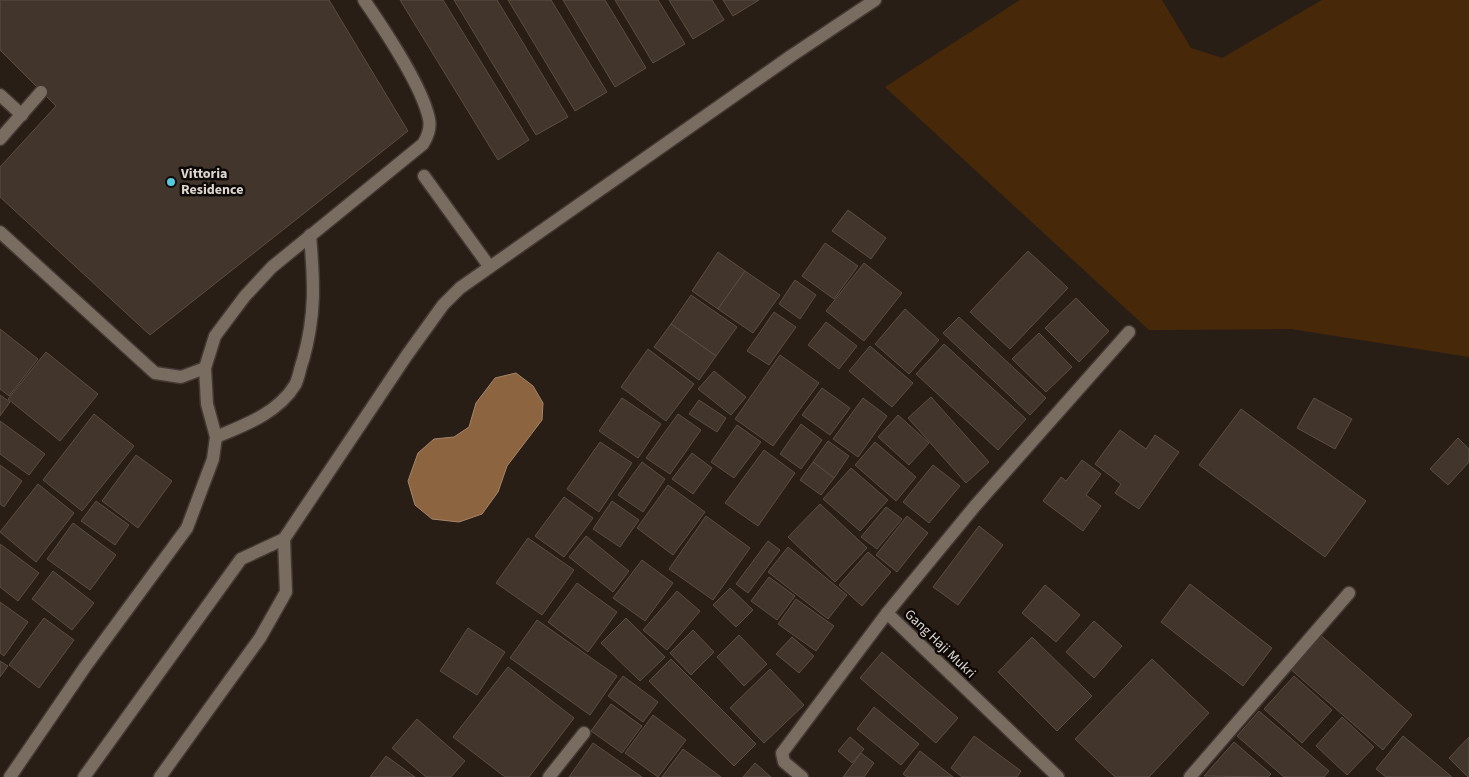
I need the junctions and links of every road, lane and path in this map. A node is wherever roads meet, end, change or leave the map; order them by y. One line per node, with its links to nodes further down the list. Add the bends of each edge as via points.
1 (364, 0): 9 (street, via 419,93 429,120 429,134 423,144)
2 (875, 0): 10 (street)
3 (41, 92): 5 (street)
4 (0, 95): 5 (street)
5 (22, 115): 6 (street)
6 (0, 139)
7 (424, 176): 10 (street)
8 (0, 232): 12 (street, via 155,373 181,377)
9 (310, 235): 12 (street, via 272,267 245,296 215,336); 13 (street, via 314,290 311,331 295,385 277,405 256,420)
10 (490, 266): 14 (street, via 443,305)
11 (1129, 332): 16 (street, via 975,506)
12 (205, 368): 13 (street, via 207,404)
13 (216, 437): 18 (street, via 213,459 187,528 85,667)
14 (284, 539): 19 (street, via 241,559); 20 (street, via 286,592 260,638)
15 (1349, 593): 24 (street)
16 (887, 613): 22 (street, Gang Haji Mukri, via 782,753 784,762); 23 (street, Gang Haji Mukri)
17 (584, 733): 21 (street)
18 (10, 777)
19 (84, 777)
20 (160, 777)
21 (549, 777)
22 (802, 777)
23 (1058, 777)
24 (1190, 777)

